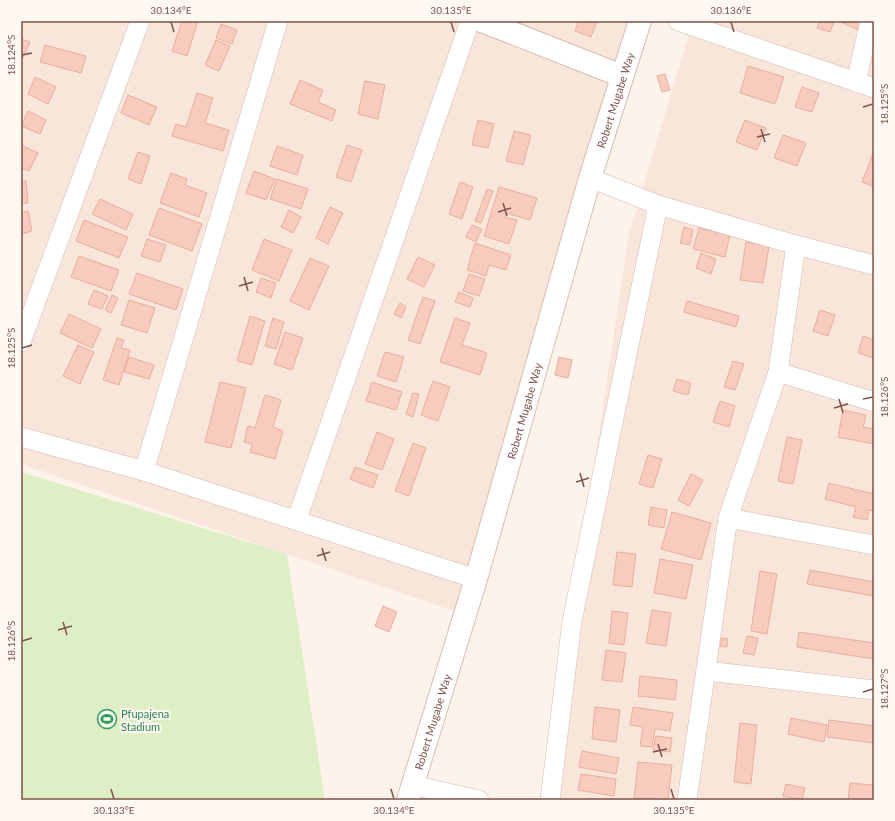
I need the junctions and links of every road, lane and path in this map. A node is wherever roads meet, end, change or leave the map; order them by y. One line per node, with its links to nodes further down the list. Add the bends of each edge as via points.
1 (140, 21): 16 (street)
2 (278, 21): 20 (street)
3 (470, 21): 22 (street)
4 (482, 21): 9 (street)
5 (640, 21): 9 (street, Robert Mugabe Way)
6 (678, 21): 8 (street)
7 (870, 21): 10 (street)
8 (728, 28): 10 (street)
9 (622, 76): 12 (street, Robert Mugabe Way)
10 (856, 82): 11 (street)
11 (874, 88)
12 (590, 178): 13 (street); 24 (street, Robert Mugabe Way)
13 (658, 205): 14 (street); 29 (street, via 572,621)
14 (796, 245): 15 (street); 17 (street)
15 (874, 265)
16 (21, 342)
17 (778, 372): 18 (street); 21 (street)
18 (874, 402)
19 (21, 436): 20 (street)
20 (144, 470): 22 (street)
21 (728, 518): 23 (street); 25 (street)
22 (297, 520): 24 (street)
23 (874, 545)
24 (476, 579): 27 (street, Robert Mugabe Way)
25 (706, 671): 26 (street); 30 (street)
26 (874, 690)
27 (410, 793): 28 (street)
28 (479, 800)
29 (550, 800)
30 (687, 800)

